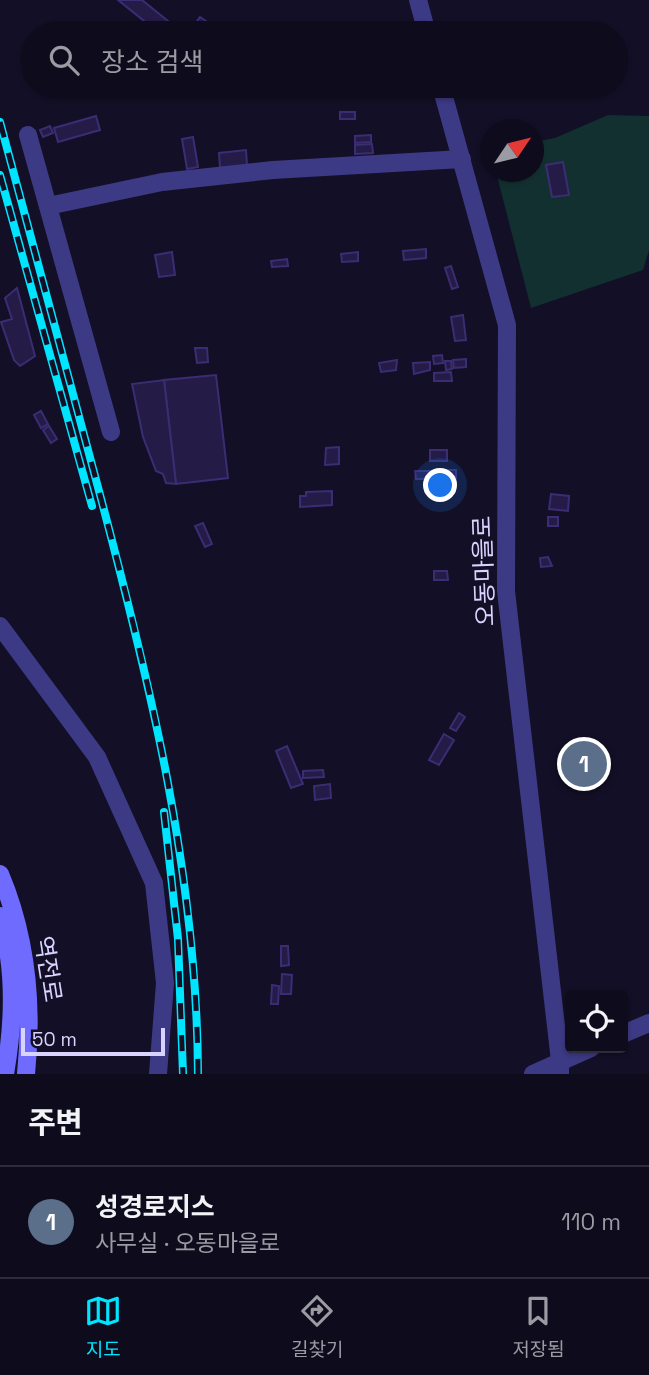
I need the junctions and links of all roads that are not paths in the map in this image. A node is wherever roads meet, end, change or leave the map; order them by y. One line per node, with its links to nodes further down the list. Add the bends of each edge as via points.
1 (418, 0): 2 (street)
2 (424, 21)
3 (444, 98): 5 (street, 오동마을로)
4 (28, 135): 6 (street)
5 (462, 159): 6 (street, via 162,182); 14 (street, 오동마을로, via 507,325 506,592)
6 (48, 206): 7 (street)
7 (111, 432)
8 (0, 626): 17 (street, via 97,757 154,883 165,983)
9 (0, 874): 16 (main road, 역전로, via 27,974 32,1023)
10 (0, 916): 15 (main road, 역전로, via 7,937 13,1006)
11 (649, 1024): 12 (street)
12 (628, 1032)
13 (583, 1053): 14 (street)
14 (560, 1067): 18 (street)
15 (5, 1074)
16 (26, 1074)
17 (158, 1074)
18 (533, 1074)

